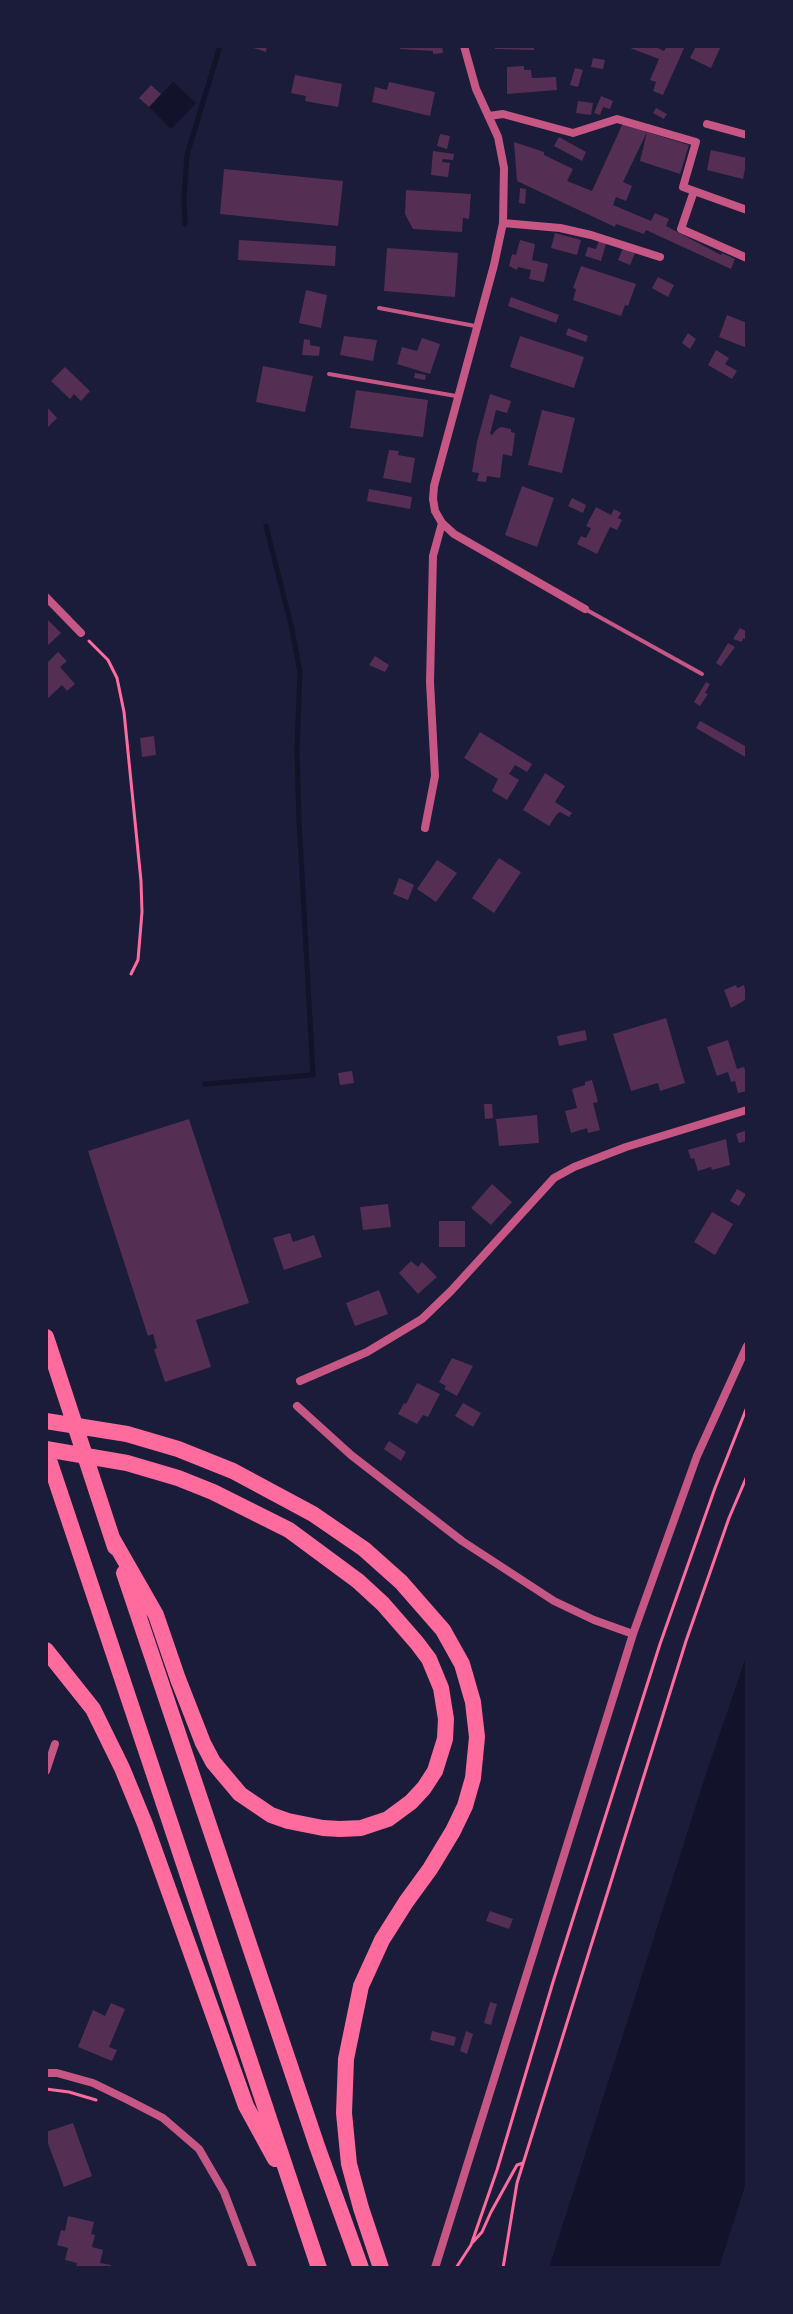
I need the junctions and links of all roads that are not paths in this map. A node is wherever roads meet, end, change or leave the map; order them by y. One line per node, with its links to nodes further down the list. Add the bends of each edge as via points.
1 (464, 46): 2 (street)
2 (489, 116): 5 (street, via 503,114 573,133 617,119 696,142 683,187); 7 (street, via 504,168)
3 (707, 124): 4 (street)
4 (747, 135)
5 (694, 191): 6 (street); 9 (street, via 681,229)
6 (747, 210)
7 (503, 223): 8 (street, via 560,228); 11 (street)
8 (660, 257)
9 (747, 258)
10 (379, 308): 11 (lane)
11 (477, 326): 13 (street)
12 (329, 374): 13 (lane)
13 (458, 396): 14 (street, via 434,486 435,511)
14 (442, 523): 16 (street); 19 (street, via 433,556 430,682 435,776)
15 (46, 597): 17 (street)
16 (585, 609): 18 (lane)
17 (81, 633)
18 (702, 674)
19 (425, 828)
20 (747, 1110): 23 (street, via 626,1147 554,1178 422,1319 367,1352)
21 (46, 1337): 27 (highway)
22 (747, 1346): 28 (street, via 697,1456)
23 (300, 1381)
24 (297, 1406): 28 (street, via 462,1541 554,1601)
25 (46, 1421): 37 (highway, via 127,1434 178,1449 283,1496 382,1564 443,1630 462,1664 477,1737 465,1806 382,1940 361,1986 346,2059 349,2164)
26 (46, 1450): 27 (highway, via 127,1463 178,1478 269,1518 383,1604 423,1651 441,1688 446,1719 435,1771 411,1802 375,1824 323,1828 271,1815 240,1794 203,1743 156,1615); 33 (highway)
27 (112, 1538): 36 (highway)
28 (633, 1634): 38 (street)
29 (46, 1650): 33 (highway, via 93,1709 122,1768 246,2106)
30 (55, 1744): 31 (street)
31 (46, 1771)
32 (46, 2073): 34 (street, via 93,2083 128,2100 163,2118 199,2149 224,2192)
33 (294, 2191): 35 (highway)
34 (253, 2268)
35 (319, 2268)
36 (361, 2268)
37 (381, 2268)
38 (435, 2268)

